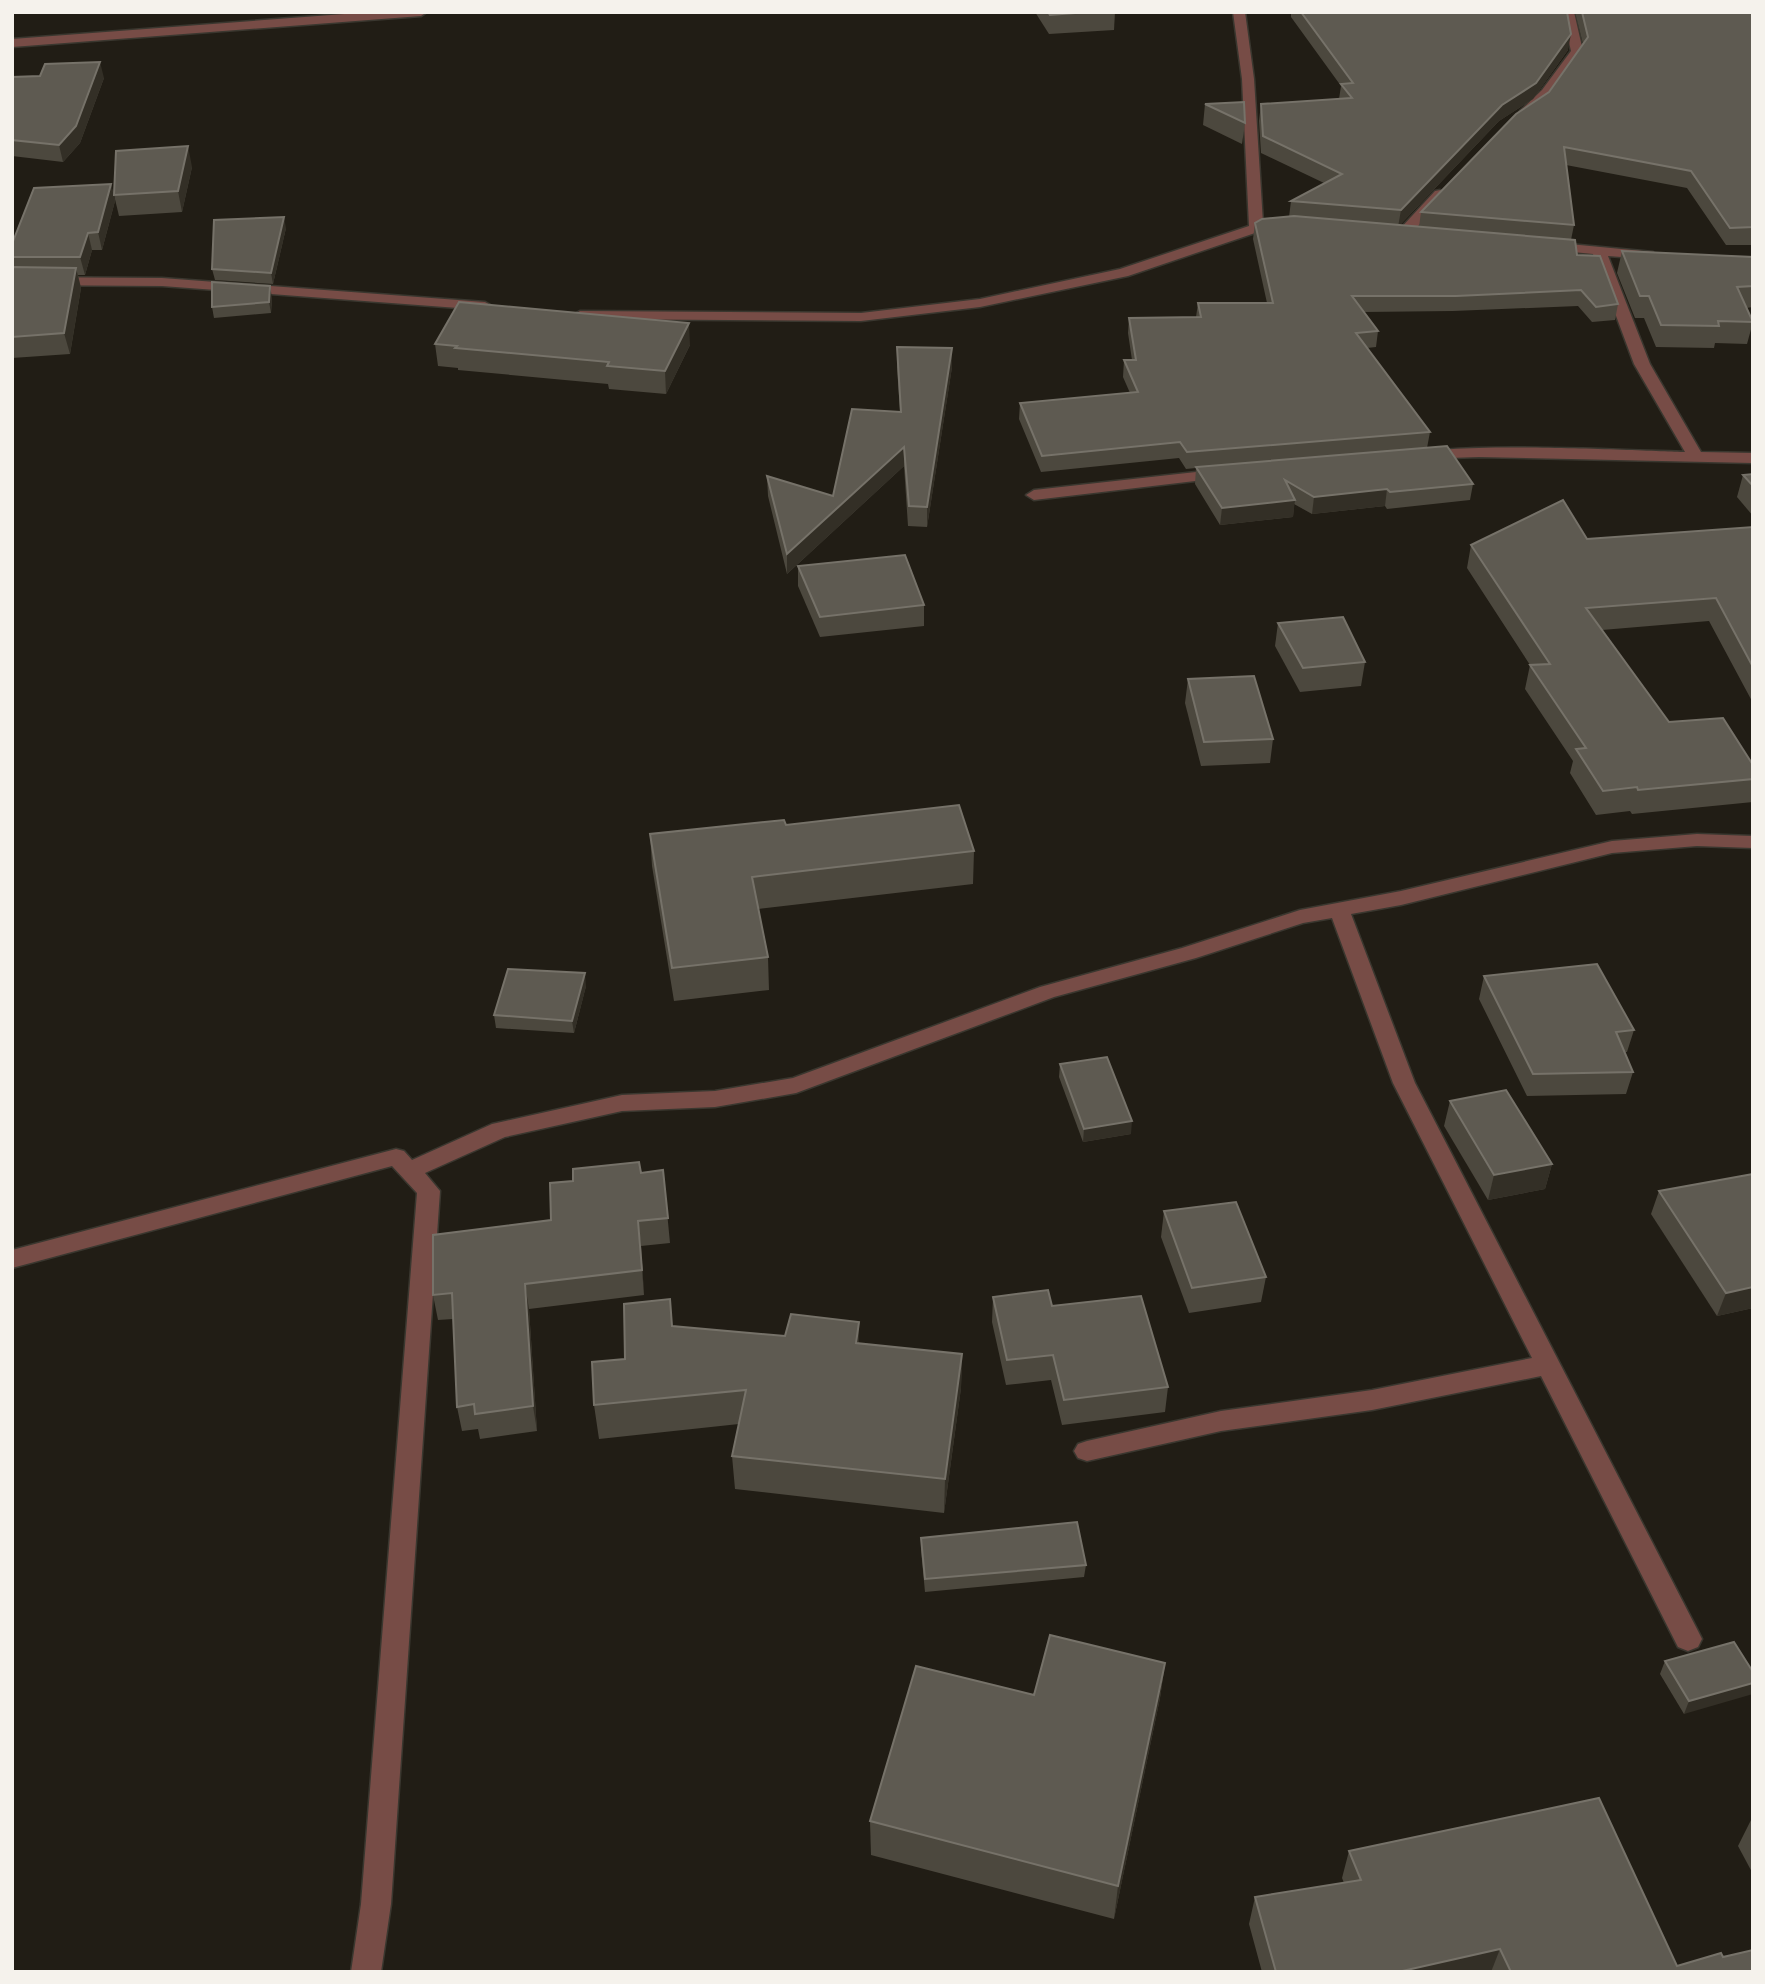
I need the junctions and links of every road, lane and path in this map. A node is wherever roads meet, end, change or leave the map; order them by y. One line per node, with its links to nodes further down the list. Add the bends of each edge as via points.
1 (421, 12): 4 (street)
2 (1239, 12): 8 (street, via 1248,79)
3 (1568, 12): 5 (street, via 1577,51 1540,103)
4 (12, 43)
5 (1517, 118)
6 (1446, 187): 9 (street)
7 (1292, 225): 8 (street)
8 (1256, 228): 15 (street, via 1123,273 980,303 860,317)
9 (1404, 233)
10 (1534, 245): 11 (street)
11 (1599, 251): 12 (street); 16 (street, via 1642,364)
12 (1665, 257)
13 (12, 281): 14 (street, via 162,282)
14 (495, 307)
15 (570, 315)
16 (1695, 456): 17 (street, via 1479,452); 18 (street)
17 (1409, 458)
18 (1753, 458)
19 (1242, 472): 20 (street)
20 (1034, 495)
21 (1753, 842): 22 (street, via 1697,840 1612,847)
22 (1339, 910): 23 (street, via 1300,917 1047,992 796,1085 715,1099 622,1103 500,1130); 25 (street, via 1404,1083)
23 (408, 1171): 24 (street, via 396,1157); 28 (street, via 429,1191 376,1904)
24 (12, 1259)
25 (1548, 1365): 26 (street, via 1372,1400 1220,1421); 27 (street)
26 (1087, 1451)
27 (1688, 1639)
28 (366, 1972)

